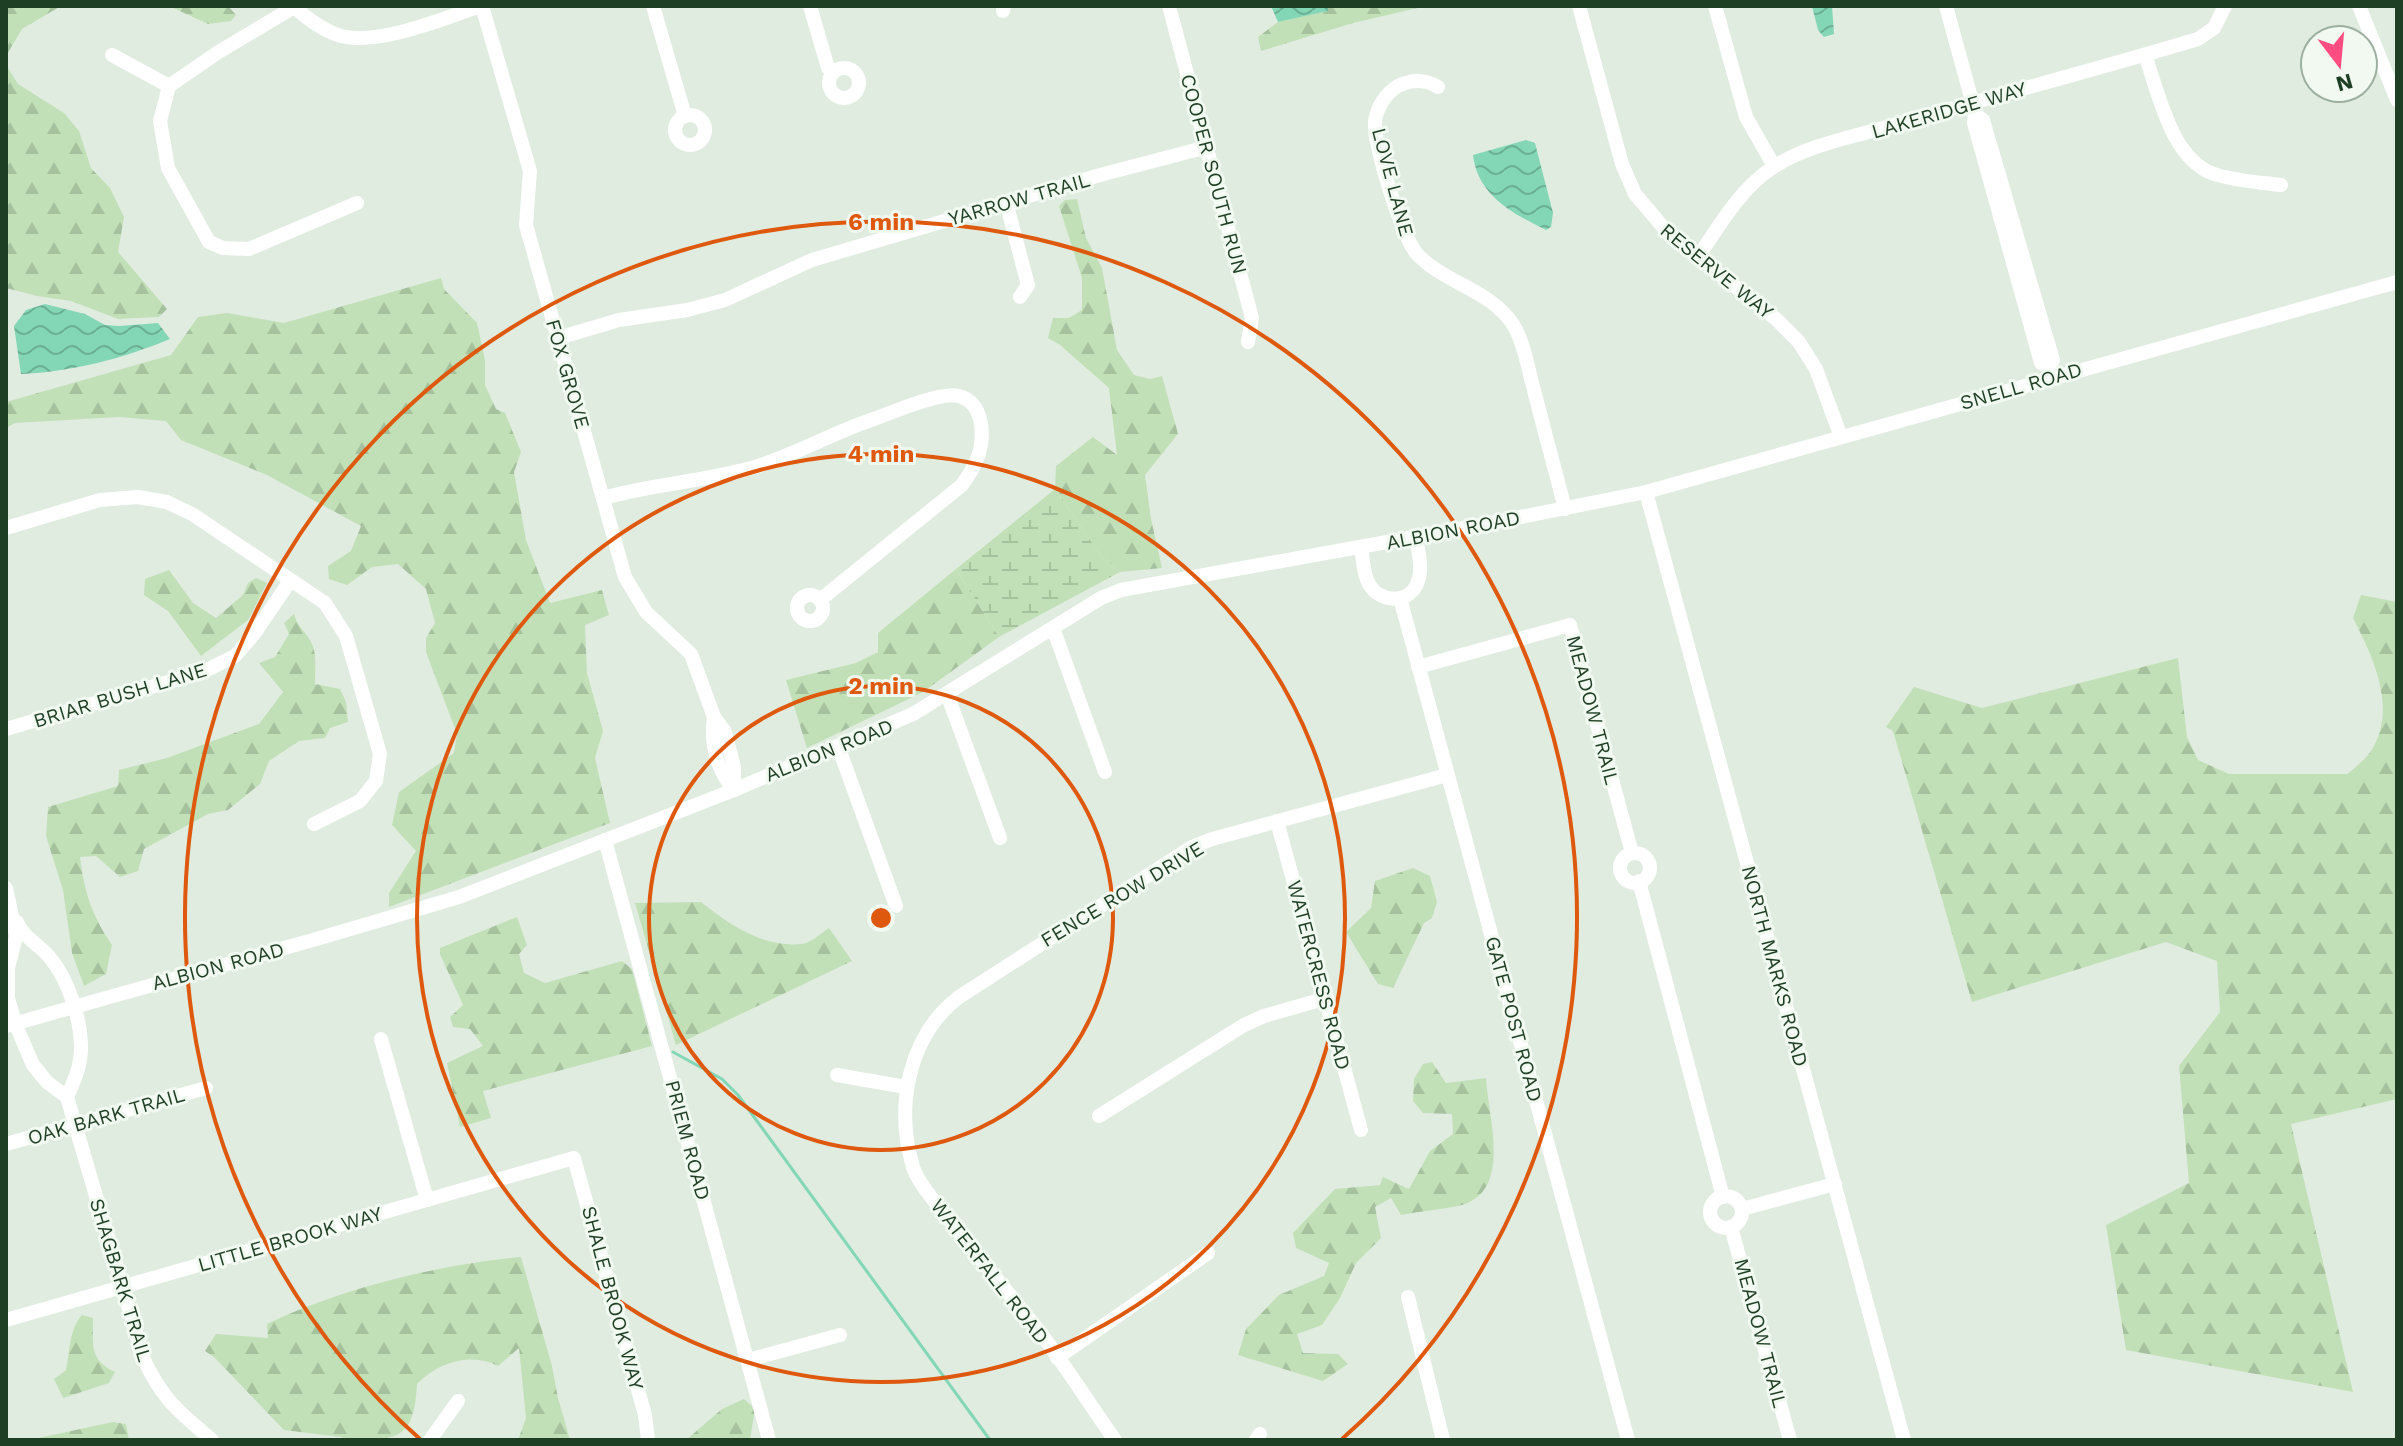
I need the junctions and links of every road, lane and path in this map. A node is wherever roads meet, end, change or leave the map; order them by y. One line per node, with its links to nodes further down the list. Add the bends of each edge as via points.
1 (482, 6): 10 (street, via 362,39 336,35); 27 (street, FOX GROVE, via 530,171 526,225)
2 (653, 6): 18 (street)
3 (810, 6): 13 (street)
4 (1169, 6): 19 (street, COOPER SOUTH RUN)
5 (1579, 6): 24 (street, RESERVE WAY, via 1630,185 1653,219)
6 (1715, 6): 20 (street, via 1746,117)
7 (1946, 6): 17 (street)
8 (2225, 6): 12 (street, LAKERIDGE WAY, via 2218,23 2204,36)
9 (2359, 6): 16 (street)
10 (293, 7): 14 (street)
11 (112, 55): 14 (street)
12 (2145, 55): 17 (street, LAKERIDGE WAY); 21 (street, via 2187,157 2215,174)
13 (833, 73)
14 (169, 86): 23 (street, via 160,121 168,168 209,242 249,249)
15 (1438, 87): 33 (street, LOVE LANE, via 1422,81 1403,84 1378,109 1377,139 1400,221 1426,262 1493,303 1515,329)
16 (2397, 100)
17 (1974, 109): 20 (street, LAKERIDGE WAY, via 1815,149); 29 (street, via 2041,363)
18 (685, 116)
19 (1207, 147): 22 (street, YARROW TRAIL); 28 (street, COOPER SOUTH RUN, via 1252,318)
20 (1774, 166): 24 (street, LAKERIDGE WAY, via 1743,195)
21 (2281, 185)
22 (1006, 202): 26 (street, via 1028,285); 27 (street, YARROW TRAIL, via 812,260 725,300 619,320)
23 (357, 203)
24 (1698, 257): 30 (street, RESERVE WAY, via 1799,342 1816,369)
25 (2397, 282): 29 (street, SNELL ROAD)
26 (1020, 297)
27 (558, 338): 32 (street, FOX GROVE)
28 (1248, 342)
29 (2050, 372): 30 (street, SNELL ROAD)
30 (1841, 437): 31 (street, SNELL ROAD)
31 (1646, 492): 33 (street, ALBION ROAD); 68 (street, NORTH MARKS ROAD)
32 (603, 498): 39 (street, via 739,471 899,410 946,396 967,399 978,413 982,437 977,460 962,485); 47 (street, FOX GROVE, via 625,577 646,612 691,654 714,717 711,737 720,774)
33 (1565, 509): 35 (street, ALBION ROAD)
34 (6, 528): 37 (street, via 100,500 138,497 167,502)
35 (1416, 537): 36 (street, ALBION ROAD); 38 (street, via 1419,579)
36 (1361, 547): 38 (street, via 1368,584 1381,596); 40 (street, ALBION ROAD, via 1129,588 1101,598)
37 (290, 581): 43 (street, BRIAR BUSH LANE, via 235,656 203,672); 49 (street, via 325,603 346,636 380,754 376,781 360,801)
38 (1400, 598): 41 (street, GATE POST ROAD)
39 (820, 600)
40 (1053, 628): 42 (street, ALBION ROAD); 45 (street)
41 (1418, 667): 46 (street, GATE POST ROAD); 69 (street, MEADOW TRAIL, via 1570,625 1632,853 1643,855 1650,866 1639,881)
42 (947, 694): 44 (street, ALBION ROAD, via 900,721); 50 (street)
43 (6, 729)
44 (838, 746): 47 (street, ALBION ROAD); 53 (street)
45 (1105, 772)
46 (1447, 775): 48 (street, FENCE ROW DRIVE); 87 (street, GATE POST ROAD)
47 (734, 790): 51 (street, ALBION ROAD)
48 (1277, 821): 55 (street, WATERCRESS ROAD); 60 (street, FENCE ROW DRIVE, via 1183,852 945,1007 918,1044)
49 (314, 824)
50 (1000, 838)
51 (605, 840): 56 (street, ALBION ROAD, via 459,897); 79 (street, PRIEM ROAD)
52 (6, 888): 54 (street)
53 (896, 906)
54 (9, 912): 56 (street, via 21,932 59,969); 57 (street, via 16,936 8,968)
55 (1327, 998): 63 (street, via 1244,1025); 65 (street, WATERCRESS ROAD)
56 (74, 1006): 57 (street, ALBION ROAD); 62 (street, via 81,1047)
57 (10, 1024): 62 (street, via 33,1065)
58 (381, 1039): 70 (street)
59 (837, 1075): 60 (street)
60 (906, 1087): 78 (street, WATERFALL ROAD, via 913,1170)
61 (206, 1088): 64 (street, OAK BARK TRAIL)
62 (67, 1097): 64 (street, SHAGBARK TRAIL)
63 (1099, 1116)
64 (75, 1124): 66 (street, OAK BARK TRAIL); 74 (street, SHAGBARK TRAIL)
65 (1361, 1130)
66 (6, 1144)
67 (574, 1158): 70 (street, LITTLE BROOK WAY); 83 (street, SHALE BROOK WAY)
68 (1835, 1184): 71 (street); 89 (street, NORTH MARKS ROAD)
69 (1723, 1197): 71 (street, via 1733,1198); 72 (street, MEADOW TRAIL, via 1713,1204 1712,1218)
70 (427, 1200): 74 (street, LITTLE BROOK WAY)
71 (1742, 1209): 72 (street, via 1740,1221)
72 (1731, 1227): 88 (street, MEADOW TRAIL)
73 (1208, 1253): 78 (street)
74 (122, 1287): 76 (street, LITTLE BROOK WAY); 81 (street, SHAGBARK TRAIL, via 156,1384 168,1403)
75 (1408, 1297): 86 (street)
76 (6, 1320)
77 (840, 1335): 79 (street)
78 (1057, 1358): 85 (street, WATERFALL ROAD)
79 (748, 1360): 84 (street, PRIEM ROAD)
80 (458, 1401): 82 (street)
81 (212, 1440)
82 (430, 1440)
83 (648, 1440)
84 (769, 1440)
85 (1115, 1440)
86 (1443, 1440)
87 (1628, 1440)
88 (1790, 1440)
89 (1904, 1440)

